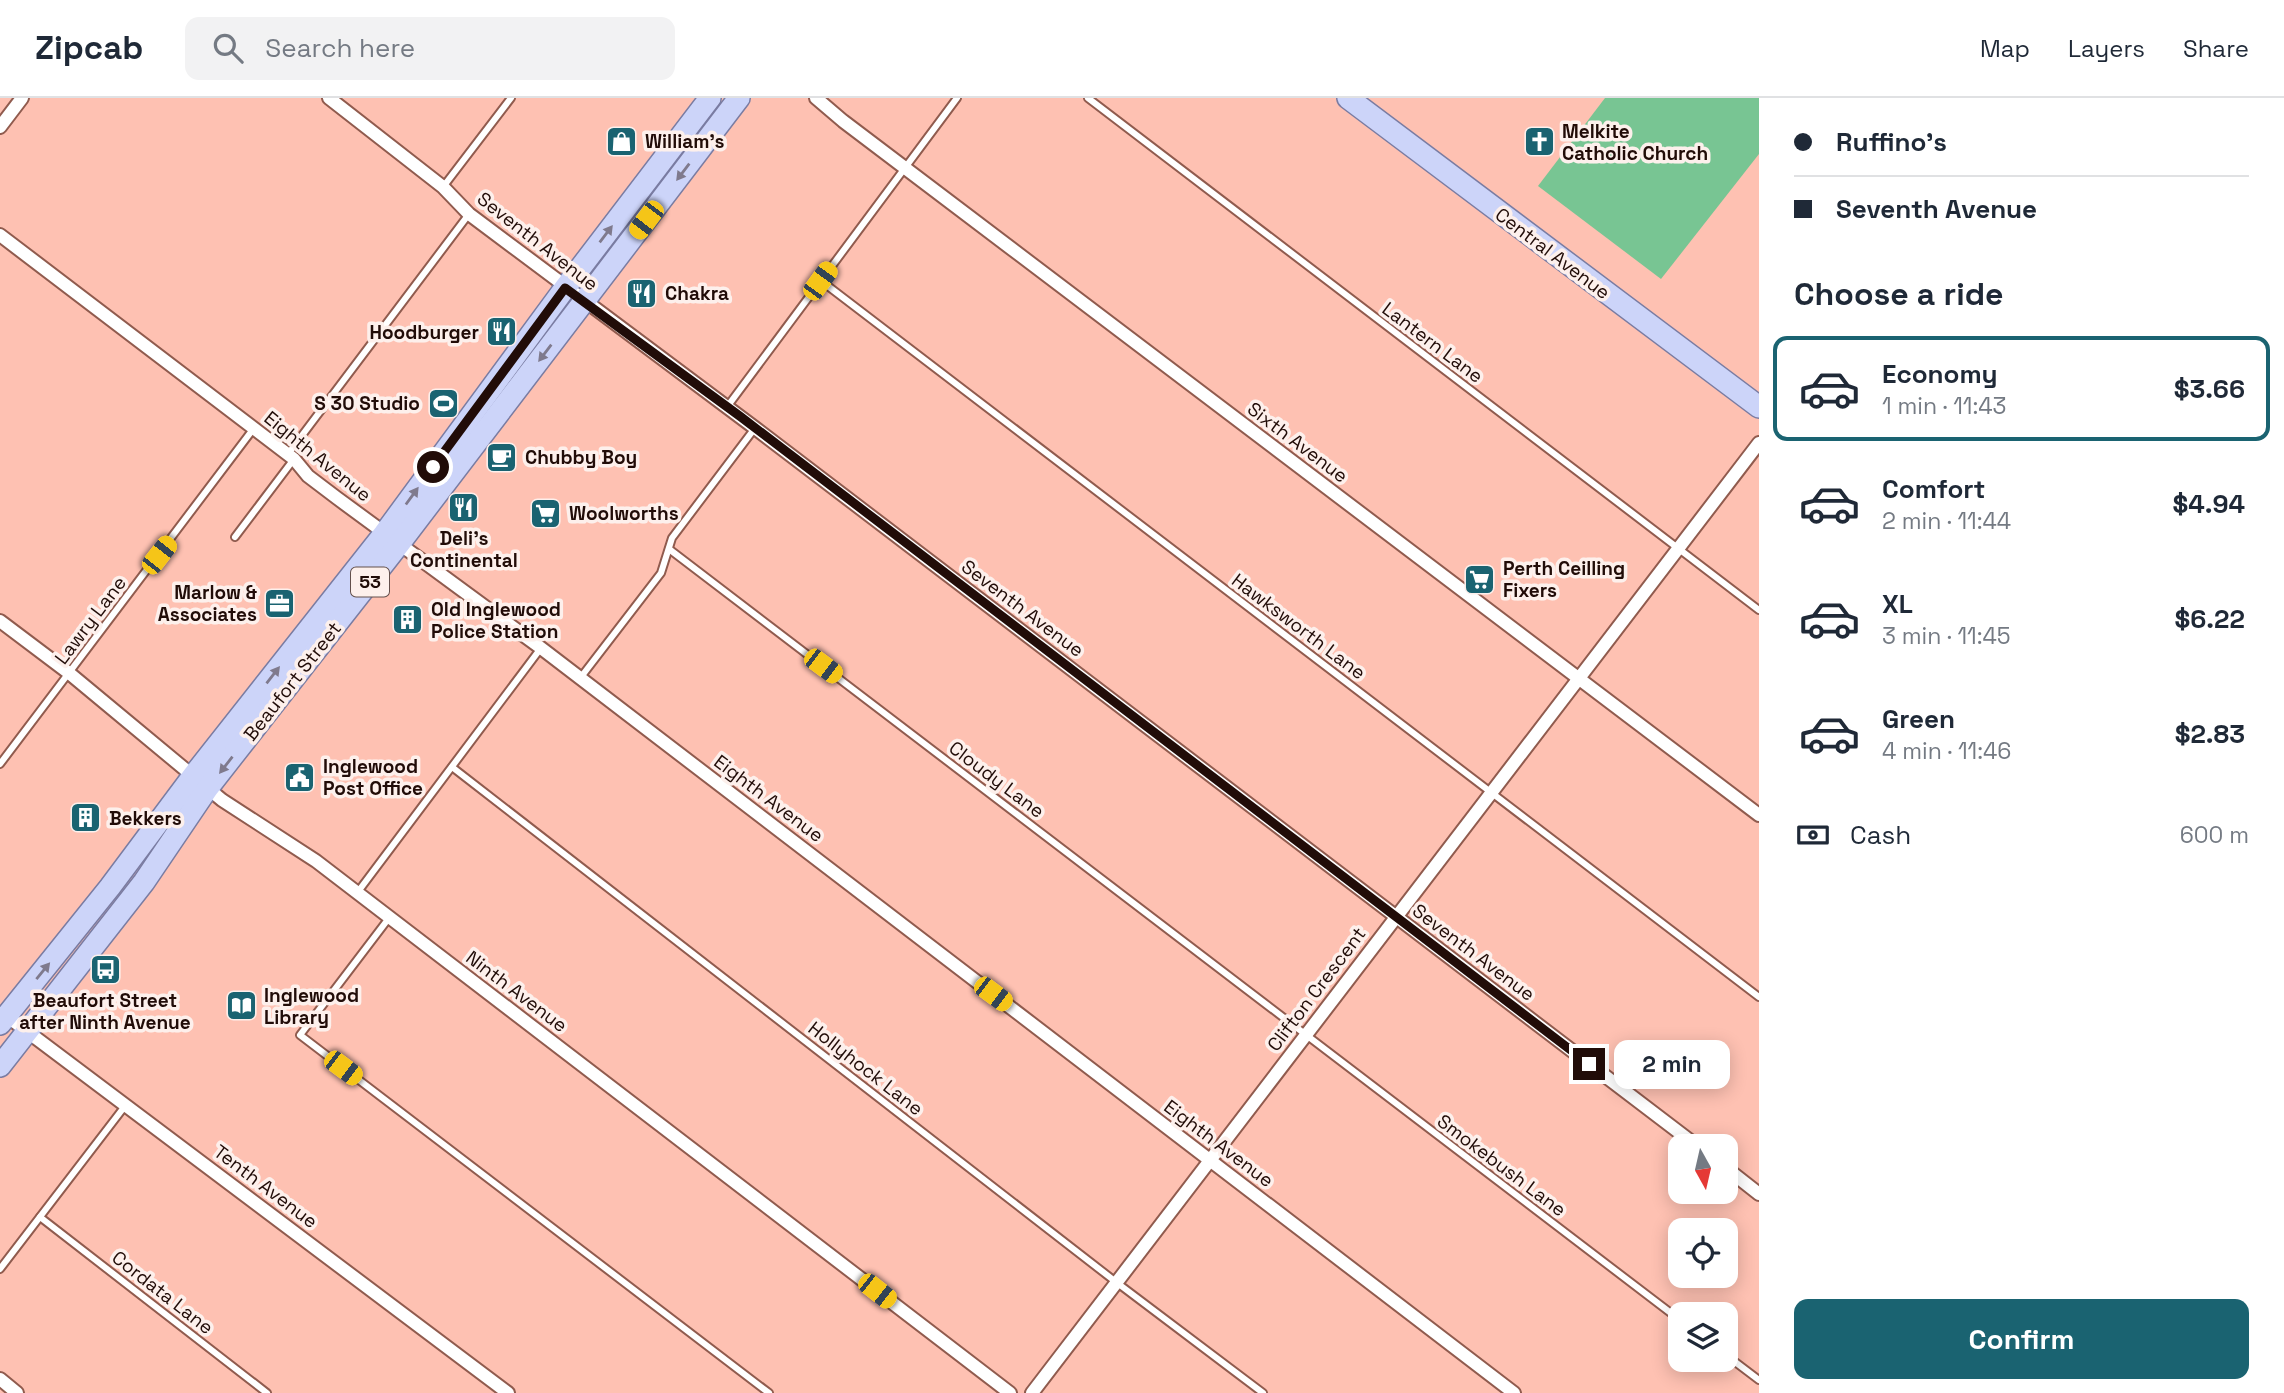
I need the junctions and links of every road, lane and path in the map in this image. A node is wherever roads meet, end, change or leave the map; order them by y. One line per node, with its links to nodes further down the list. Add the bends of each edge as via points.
1 (22, 98): 10 (street)
2 (329, 98): 12 (street, Seventh Avenue)
3 (511, 98): 12 (lane)
4 (710, 98): 16 (main road, Beaufort Street / 53, one-way to 4)
5 (739, 98): 17 (main road, Beaufort Street / 53, one-way to 17)
6 (816, 98): 11 (street, Sixth Avenue)
7 (957, 98): 11 (lane)
8 (1088, 98): 26 (lane, Lantern Lane)
9 (1348, 98): 19 (main road, Central Avenue)
10 (0, 127)
11 (904, 167): 15 (lane); 33 (street, Sixth Avenue)
12 (443, 187): 13 (street, Seventh Avenue)
13 (468, 214): 16 (street, Seventh Avenue); 23 (lane)
14 (0, 235): 20 (street, Eighth Avenue)
15 (820, 281): 18 (lane); 37 (lane, Hawksworth Lane)
16 (565, 288): 17 (street, Seventh Avenue); 25 (main road, Beaufort Street / 53, one-way to 16)
17 (584, 301): 18 (street, Seventh Avenue); 25 (main road, Beaufort Street / 53, one-way to 25)
18 (727, 407): 21 (street, Seventh Avenue)
19 (1759, 407)
20 (254, 428): 23 (street, Eighth Avenue); 31 (lane, Lawry Lane)
21 (755, 428): 27 (lane, via 672,538); 40 (street, Seventh Avenue)
22 (1759, 443): 26 (street, Clifton Crescent)
23 (291, 456): 24 (lane); 25 (street, Eighth Avenue, via 308,475)
24 (235, 537)
25 (392, 539): 30 (street, Eighth Avenue); 36 (main road, Beaufort Street / 53)
26 (1678, 548): 28 (lane, Lantern Lane); 33 (street, Clifton Crescent)
27 (669, 549): 32 (lane, via 661,573); 45 (lane, Cloudy Lane)
28 (1759, 611)
29 (0, 621): 31 (street, Ninth Avenue)
30 (541, 648): 32 (street, Eighth Avenue); 35 (lane)
31 (69, 673): 34 (lane, Lawry Lane); 36 (street, Ninth Avenue)
32 (580, 678): 49 (street, Eighth Avenue)
33 (1577, 679): 37 (street, Clifton Crescent); 38 (street, Sixth Avenue)
34 (0, 764)
35 (452, 767): 39 (lane); 54 (lane, Hollyhock Lane)
36 (200, 782): 39 (street, Ninth Avenue); 43 (main road, Beaufort Street / 53, one-way to 36); 44 (main road, Beaufort Street / 53, via 144,882)
37 (1491, 792): 40 (street, Clifton Crescent); 42 (lane, Hawksworth Lane)
38 (1759, 815)
39 (358, 893): 41 (street, Ninth Avenue)
40 (1395, 916): 45 (street, Clifton Crescent); 48 (street, Seventh Avenue)
41 (388, 918): 62 (lane, via 300,1035); 63 (street, Ninth Avenue)
42 (1759, 997)
43 (2, 1017): 44 (street, Tenth Avenue)
44 (29, 1032): 46 (main road, Beaufort Street / 53); 47 (street, Tenth Avenue)
45 (1306, 1034): 49 (street, Clifton Crescent); 55 (lane, Smokebush Lane)
46 (0, 1066)
47 (126, 1105): 52 (lane); 61 (street, Tenth Avenue)
48 (1681, 1134)
49 (1210, 1160): 54 (street, Clifton Crescent); 66 (street, Eighth Avenue)
50 (1738, 1177): 51 (street)
51 (1759, 1194)
52 (40, 1217): 53 (lane); 60 (lane, Cordata Lane)
53 (0, 1269)
54 (1116, 1282): 64 (street, Clifton Crescent); 65 (lane, Hollyhock Lane)
55 (1668, 1311)
56 (1738, 1364): 58 (lane)
57 (0, 1379): 59 (street)
58 (1759, 1380)
59 (17, 1393)
60 (267, 1393)
61 (508, 1393)
62 (769, 1393)
63 (1010, 1393)
64 (1032, 1393)
65 (1263, 1393)
66 (1514, 1393)

